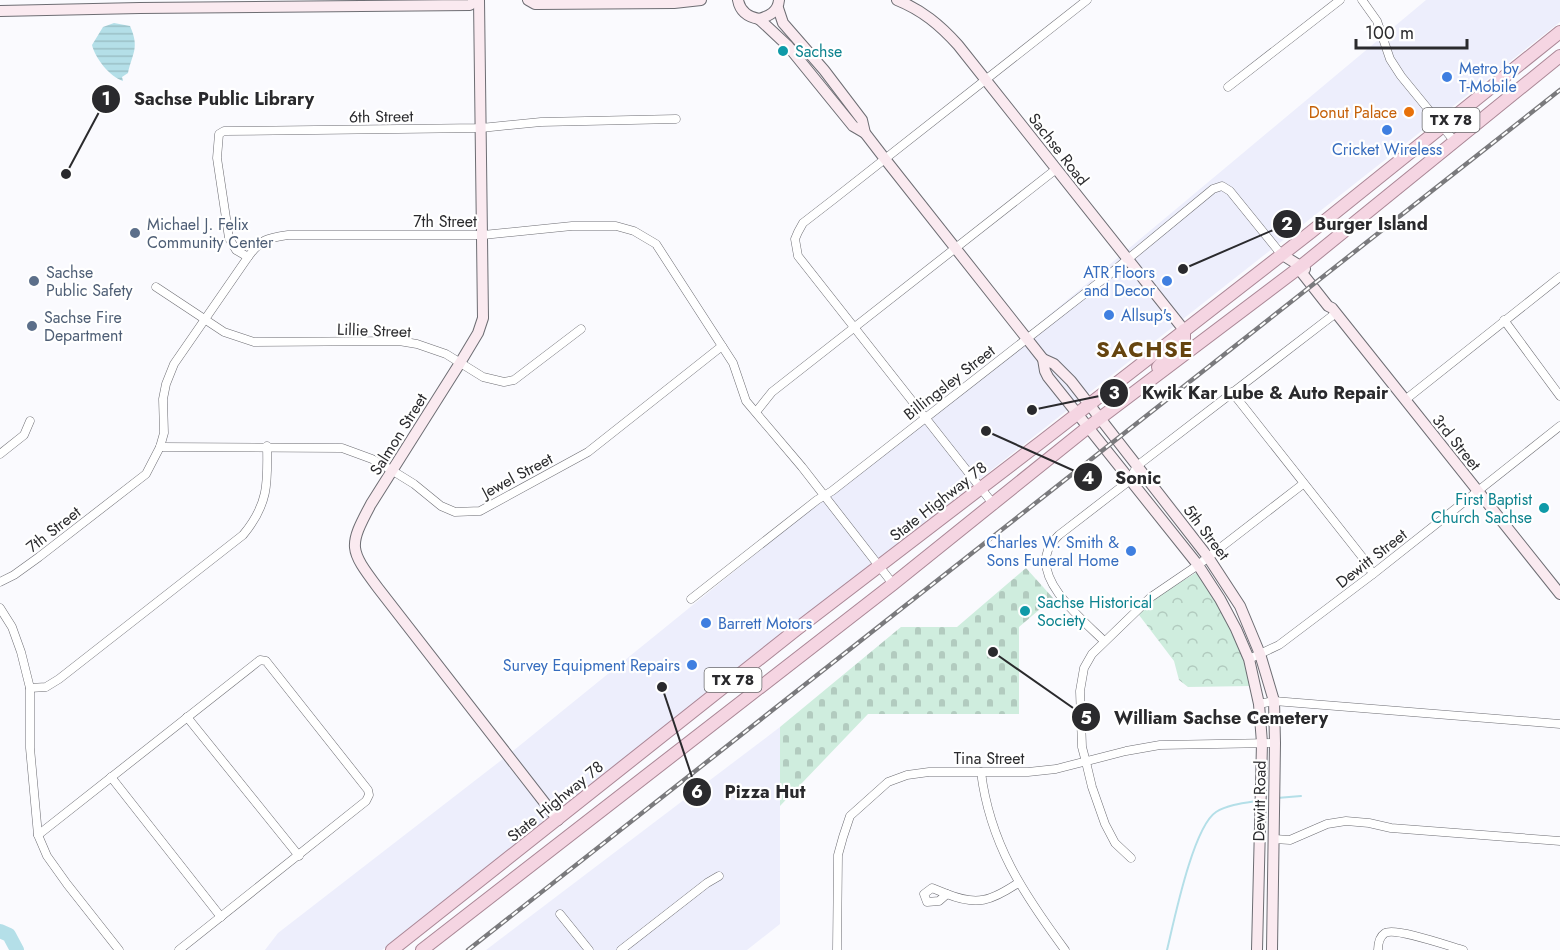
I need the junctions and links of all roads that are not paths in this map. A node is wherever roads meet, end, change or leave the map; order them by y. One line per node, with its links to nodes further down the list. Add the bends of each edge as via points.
1 (478, 0): 10 (main road, via 470,5); 21 (main road, Salmon Street)
2 (528, 0): 9 (main road, via 535,4)
3 (701, 0): 9 (main road)
4 (897, 0): 17 (main road, Sachse Road, via 935,21)
5 (1087, 0): 17 (street)
6 (1340, 0): 18 (street)
7 (1362, 0): 20 (street, via 1377,21 1390,59)
8 (735, 1): 14 (main road, 5th Street, via 747,15)
9 (656, 2)
10 (276, 3): 12 (main road)
11 (781, 3): 14 (main road); 22 (main road, 5th Street, via 783,23 862,120)
12 (73, 5): 13 (main road)
13 (0, 11)
14 (759, 19): 22 (main road, 5th Street, via 788,46 853,126)
15 (1560, 33): 20 (main road, State Highway 78 / TX 78)
16 (1560, 56): 23 (main road, TX 78)
17 (986, 80): 24 (street); 25 (main road, Sachse Road)
18 (1228, 87)
19 (676, 119): 21 (street, 6th Street, via 541,122)
20 (1443, 127): 23 (street); 29 (main road, State Highway 78 / TX 78)
21 (481, 128): 27 (main road, Salmon Street); 30 (street, 6th Street, via 224,131 219,135 218,158 229,238 236,250)
22 (865, 133): 24 (main road, 5th Street)
23 (1455, 142): 32 (main road, TX 78)
24 (885, 159): 28 (main road, 5th Street); 38 (street, via 803,223 795,239 798,256)
25 (1056, 170): 28 (street); 31 (main road, Sachse Road)
26 (1222, 186): 29 (street, 3rd Street); 31 (street, Billingsley Street, via 1213,189)
27 (483, 235): 30 (street, 7th Street, via 288,235 266,238); 42 (street, 7th Street, via 572,226 616,226 634,231 656,244); 44 (main road, Salmon Street, via 483,318)
28 (955, 249): 38 (street); 41 (main road, 5th Street)
29 (1281, 254): 32 (main road, 3rd Street); 40 (main road, State Highway 78 / TX 78)
30 (248, 257): 36 (street, 7th Street)
31 (1128, 259): 40 (main road, Sachse Road); 41 (street, Billingsley Street)
32 (1300, 267): 35 (main road, 3rd Street, via 1306,269); 45 (main road, TX 78)
33 (1560, 277): 37 (street)
34 (156, 287): 36 (street, Lillie Street)
35 (1334, 310): 46 (street); 48 (main road, 3rd Street)
36 (206, 320): 44 (street, Lillie Street, via 224,332 254,342 399,341 446,354); 58 (street, 7th Street, via 174,364 166,384)
37 (1504, 320): 47 (street); 48 (street)
38 (855, 328): 50 (street, via 772,392); 52 (street)
39 (581, 329): 44 (street, Lillie Street, via 514,380 483,377)
40 (1184, 330): 45 (main road, via 1184,339 1158,365); 49 (main road, State Highway 78 / TX 78)
41 (1027, 339): 43 (main road, 5th Street); 52 (street, Billingsley Street)
42 (722, 346): 50 (street, 7th Street, via 733,363 746,401); 61 (street, Jewel Street, via 588,452 480,511 455,512 441,506)
43 (1043, 359): 49 (main road, 5th Street, via 1054,364); 51 (main road, 5th Street, via 1045,371)
44 (460, 363): 61 (main road, Salmon Street)
45 (1157, 374): 53 (main road, TX 78)
46 (1232, 392): 60 (street); 63 (street)
47 (1560, 396)
48 (1404, 400): 66 (main road, 3rd Street)
49 (1089, 405): 51 (main road, State Highway 78 / TX 78); 53 (main road, 5th Street)
50 (756, 412): 67 (street, 7th Street)
51 (1077, 414): 56 (main road, 5th Street); 64 (main road, State Highway 78 / TX 78)
52 (926, 418): 64 (street); 67 (street, Billingsley Street)
53 (1100, 418): 56 (main road, TX 78); 60 (main road, 5th Street)
54 (30, 421): 59 (street, via 24,435)
55 (1560, 426): 66 (street, Dewitt Street)
56 (1087, 428): 62 (main road, 5th Street); 69 (main road, TX 78)
57 (267, 446): 58 (street, Jewel Street); 61 (street, Jewel Street, via 342,448); 84 (street, via 266,497 243,536 59,679 46,687)
58 (160, 447): 74 (street, 7th Street, via 146,474 39,557)
59 (0, 454)
60 (1137, 466): 62 (street); 65 (main road, 5th Street)
61 (393, 471): 94 (main road, Salmon Street, via 358,528 354,546 357,561)
62 (1129, 481): 68 (main road, 5th Street); 80 (street, via 1059,535 1050,545 1046,559 1057,591)
63 (1303, 484): 70 (street); 73 (street)
64 (981, 489): 69 (street); 72 (main road, State Highway 78 / TX 78)
65 (1155, 489): 68 (main road); 70 (main road, 5th Street)
66 (1477, 491): 73 (street, Dewitt Street); 76 (main road, 3rd Street)
67 (824, 496): 72 (street, 7th Street); 77 (street, Billingsley Street)
68 (1144, 498): 71 (main road, 5th Street)
69 (994, 505): 75 (main road, TX 78)
70 (1208, 557): 71 (street); 82 (main road, 5th Street, via 1240,606)
71 (1198, 566): 80 (street, via 1151,597); 83 (main road, 5th Street, via 1220,599)
72 (879, 567): 75 (street, 7th Street); 79 (main road, State Highway 78 / TX 78)
73 (1373, 574): 82 (street, Dewitt Street, via 1279,645)
74 (0, 582)
75 (893, 585): 81 (main road, TX 78)
76 (1560, 594)
77 (691, 599)
78 (0, 608): 84 (street, via 12,627)
79 (797, 629): 81 (main road); 94 (main road, State Highway 78 / TX 78)
80 (1104, 641): 91 (street, via 1084,668 1080,691)
81 (810, 647): 111 (main road, TX 78)
82 (1260, 654): 83 (street, Dewitt Street); 85 (main road, Dewitt Road)
83 (1249, 659): 86 (main road, Dewitt Road)
84 (30, 688): 95 (street, via 30,748)
85 (1274, 701): 86 (street); 88 (street); 90 (main road, Dewitt Road)
86 (1259, 704): 89 (main road, Dewitt Road)
87 (187, 717): 93 (street); 99 (street); 99 (street, via 260,660 266,661 369,795)
88 (1560, 724)
89 (1262, 743): 90 (street, Tina Street); 91 (street, Tina Street, via 1160,745); 96 (main road, Dewitt Road)
90 (1275, 743): 97 (main road, Dewitt Road)
91 (1086, 762): 92 (street, Tina Street, via 1028,772); 100 (street, via 1105,824 1115,843)
92 (981, 772): 104 (street, via 993,824); 114 (street, Tina Street, via 929,772 888,782 850,816 838,855)
93 (111, 777): 95 (street); 107 (street)
94 (558, 819): 110 (main road, State Highway 78 / TX 78)
95 (38, 835): 108 (street, via 47,856)
96 (1259, 838): 97 (main road); 102 (main road, Dewitt Road)
97 (1274, 839): 98 (street, via 1290,840 1327,824 1346,821); 103 (main road, Dewitt Road)
98 (1560, 841)
99 (298, 856): 107 (street)
100 (1131, 858)
101 (719, 876): 113 (street)
102 (1258, 876): 103 (main road); 116 (main road, Dewitt Road)
103 (1273, 876): 117 (main road, Dewitt Road)
104 (1018, 883): 105 (street, via 1003,893 974,902); 115 (street)
105 (947, 894)
106 (560, 914): 112 (street)
107 (221, 917): 109 (street)
108 (119, 950)
109 (179, 950)
110 (392, 950)
111 (422, 950)
112 (589, 950)
113 (621, 950)
114 (837, 950)
115 (1065, 950)
116 (1257, 950)
117 (1272, 950)
118 (1378, 950): 119 (street, via 1387,931)
119 (1463, 950)

